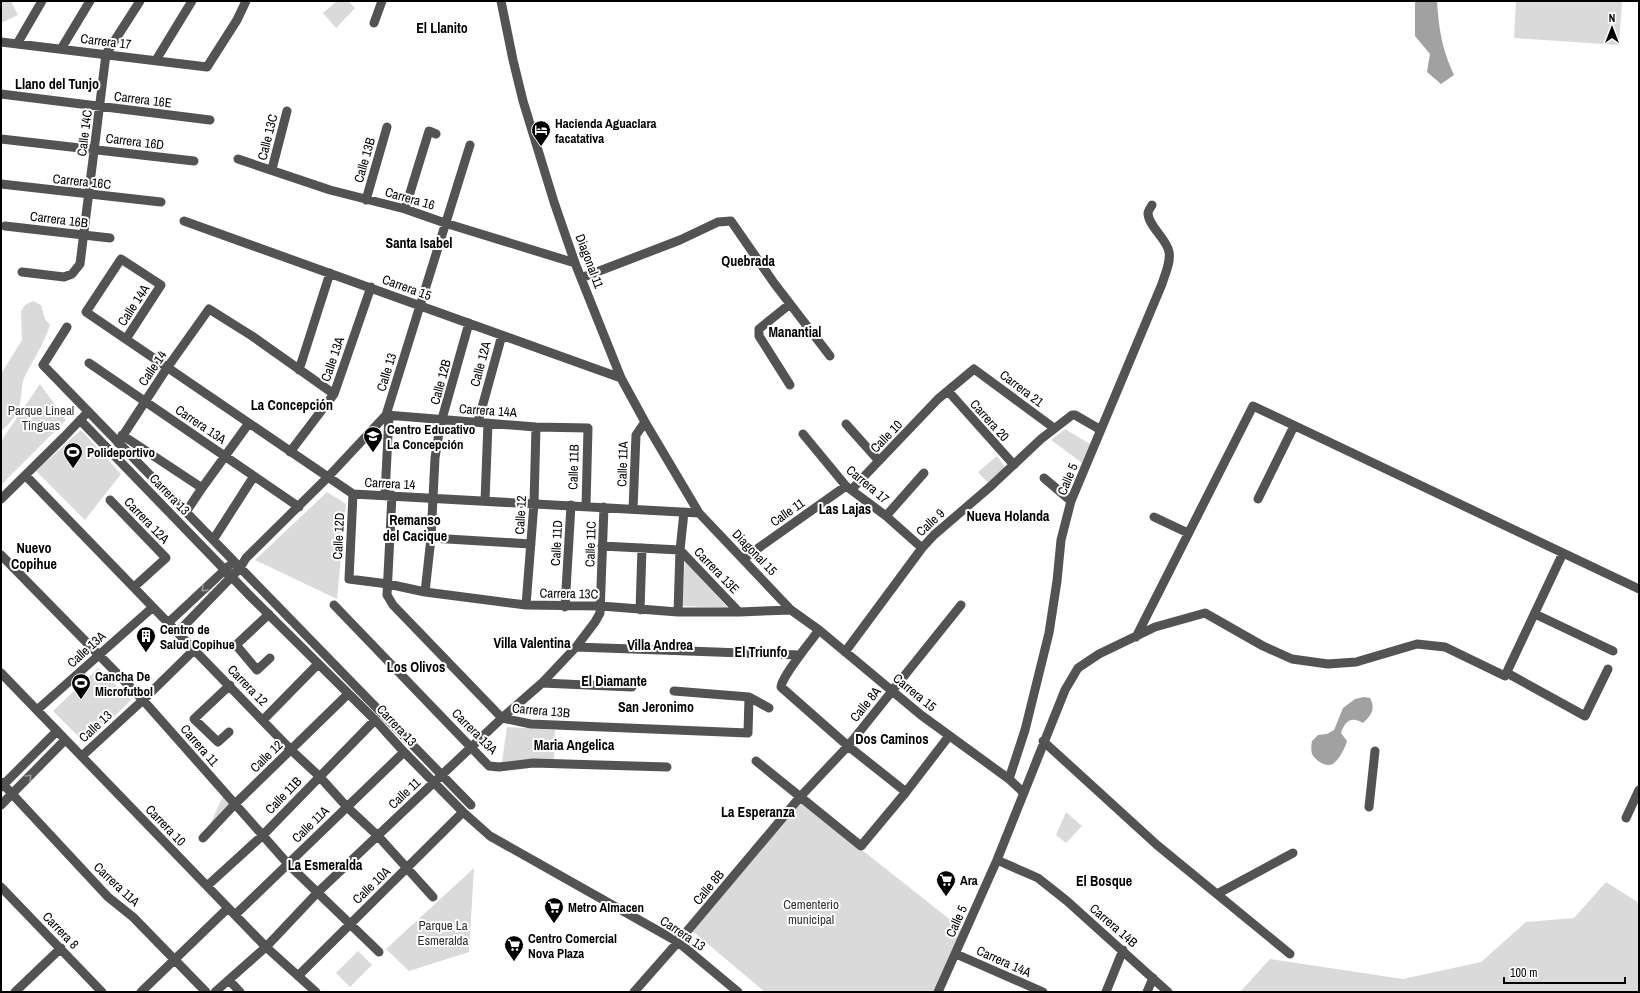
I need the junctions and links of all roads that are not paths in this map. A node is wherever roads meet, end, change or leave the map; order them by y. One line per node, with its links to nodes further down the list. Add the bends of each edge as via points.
1 (42, 1): 10 (street)
2 (90, 1): 11 (street)
3 (140, 1): 12 (street, Calle 14C)
4 (192, 1): 13 (street)
5 (246, 1): 13 (street, Carrera 17, via 207,67)
6 (382, 1): 8 (street)
7 (501, 1): 37 (street, Diagonal 11, via 523,101)
8 (374, 23)
9 (1, 42): 10 (street, Carrera 17)
10 (17, 44): 11 (street, Carrera 17)
11 (61, 49): 12 (street, Carrera 17)
12 (106, 54): 13 (street, Carrera 17); 15 (street, Calle 14C)
13 (156, 60)
14 (1, 94): 15 (street, Carrera 16E)
15 (100, 107): 17 (street, Carrera 16E); 22 (street, Calle 14C)
16 (287, 111): 25 (street, Calle 13C)
17 (210, 120)
18 (387, 127): 28 (street, Calle 13B)
19 (436, 134): 31 (street, via 429,131)
20 (1, 139): 22 (street, Carrera 16D)
21 (470, 145): 33 (street, Calle 13)
22 (95, 150): 24 (street, Carrera 16D); 27 (street, Calle 14C)
23 (238, 159): 25 (street, Carrera 16)
24 (194, 161)
25 (272, 170): 28 (street, Carrera 16)
26 (1, 184): 27 (street, Carrera 16C)
27 (90, 195): 29 (street, Carrera 16C); 35 (street, Calle 14C)
28 (366, 200): 31 (street, Carrera 16)
29 (161, 202)
30 (1152, 205): 71 (street, Calle 5, via 1148,213 1150,222 1169,253 1167,269)
31 (405, 209): 33 (street, Carrera 16)
32 (184, 221): 39 (street, Carrera 15)
33 (445, 223): 37 (street, Carrera 16); 43 (street, Calle 13)
34 (5, 226): 35 (street, Carrera 16B)
35 (84, 235): 36 (street, Carrera 16B); 38 (street, Calle 14C, via 80,264 72,274 64,277)
36 (110, 238)
37 (575, 262): 40 (street, Diagonal 11)
38 (22, 272)
39 (330, 273): 41 (street, Carrera 15); 53 (street)
40 (581, 278): 42 (street, via 680,240 718,222 731,221); 54 (street, Diagonal 11)
41 (371, 287): 43 (street, Carrera 15); 57 (street, Calle 13A)
42 (790, 304): 49 (street); 55 (street, via 759,329 758,333)
43 (420, 305): 45 (street, Carrera 15); 60 (street, Calle 13)
44 (86, 312): 48 (street, Carrera 14); 48 (street, Calle 14A, via 121,259 161,285)
45 (469, 323): 47 (street, Carrera 15); 62 (street, Calle 12B)
46 (67, 327): 59 (street, Carrera 13, via 43,366)
47 (502, 335): 54 (street, Carrera 15); 65 (street, Calle 12A)
48 (126, 340): 51 (street, Carrera 14)
49 (830, 356)
50 (89, 363): 58 (street, Carrera 13A)
51 (167, 368): 53 (street, Calle 14, via 209,309); 58 (street, Calle 14); 64 (street, Carrera 14)
52 (974, 369): 56 (street, Calle 10); 70 (street, Carrera 21)
53 (299, 370): 57 (street)
54 (621, 378): 63 (street, Diagonal 11)
55 (790, 385)
56 (948, 392): 76 (street, Calle 10, via 938,399); 77 (street, Carrera 20)
57 (334, 394): 74 (street, Calle 13A)
58 (145, 401): 73 (street, Calle 14); 75 (street, Carrera 13A)
59 (88, 412): 61 (street); 73 (street, Carrera 13)
60 (387, 415): 62 (street, Carrera 14A); 81 (street, Calle 13); 86 (street, Carrera 13B)
61 (80, 420): 79 (street); 116 (street, Carrera 13)
62 (443, 420): 65 (street, Carrera 14A); 87 (street, Calle 12B, via 435,458)
63 (645, 422): 98 (street, Calle 11A, via 636,435); 101 (street, Diagonal 11)
64 (249, 423): 74 (street, Carrera 14); 75 (street)
65 (483, 423): 68 (street, Carrera 14A); 91 (street, Calle 12A)
66 (846, 424): 76 (street)
67 (1294, 426): 89 (street); 104 (street, via 1253,406); 112 (street)
68 (536, 427): 69 (street, Carrera 14A); 93 (street, Calle 12)
69 (588, 428): 96 (street, Calle 11B)
70 (1054, 428): 71 (street, Calle 9, via 1068,417 1076,415); 77 (street, Calle 9)
71 (1101, 430): 92 (street, Calle 5)
72 (803, 434): 84 (street, Carrera 17)
73 (120, 439): 83 (street, Carrera 13); 99 (street, Carrera 13)
74 (290, 452): 81 (street, Carrera 14)
75 (225, 456): 80 (street, Carrera 13A); 83 (street)
76 (879, 461): 84 (street, Calle 10)
77 (1014, 466): 110 (street, Calle 9, via 934,534)
78 (924, 473): 102 (street)
79 (26, 476): 88 (street); 120 (street, Carrera 12)
80 (254, 476): 95 (street, Carrera 13A); 106 (street)
81 (328, 477): 85 (street, Carrera 14); 95 (street, Calle 13)
82 (1044, 478): 92 (street)
83 (202, 488): 99 (street)
84 (849, 488): 102 (street, Carrera 17); 114 (street, Calle 11)
85 (352, 494): 86 (street, Carrera 14); 118 (street, Calle 12D)
86 (388, 495): 87 (street, Carrera 14); 119 (street, Carrera 13B)
87 (434, 498): 91 (street, Carrera 14); 105 (street, Calle 12B)
88 (1, 499)
89 (1258, 499)
90 (110, 500): 120 (street, Carrera 12A, via 166,558)
91 (485, 501): 93 (street, Carrera 14)
92 (1071, 501): 178 (street, Calle 5, via 1061,540 1049,632 1025,730)
93 (534, 503): 94 (street, Carrera 14); 107 (street, Calle 12)
94 (571, 505): 96 (street, Carrera 14); 128 (street, Calle 11D)
95 (299, 506): 115 (street, Calle 13)
96 (586, 506): 97 (street, Carrera 14)
97 (604, 507): 98 (street, Carrera 14); 108 (street, Calle 11C)
98 (633, 509): 100 (street, Carrera 14)
99 (186, 512): 106 (street, Carrera 13)
100 (684, 512): 101 (street, Carrera 14); 111 (street)
101 (700, 513): 114 (street, Diagonal 15)
102 (886, 516): 110 (street, Carrera 17)
103 (1154, 517): 104 (street)
104 (1188, 533): 138 (street)
105 (431, 538): 107 (street); 122 (street, Calle 12B)
106 (213, 540): 115 (street, Carrera 13)
107 (531, 544): 124 (street, Calle 12)
108 (602, 546): 109 (street, Carrera 13E); 126 (street, Calle 11C)
109 (642, 548): 111 (street, Carrera 13E); 129 (street)
110 (922, 548): 142 (street, Calle 9)
111 (680, 550): 131 (street); 132 (street, Carrera 13E)
112 (1563, 553): 121 (street); 134 (street)
113 (1, 556): 144 (street, Carrera 11)
114 (743, 559): 130 (street, Diagonal 15)
115 (237, 565): 116 (street, Calle 13); 117 (street, Calle 13); 176 (street, Carrera 13)
116 (225, 569): 117 (street, Carrera 13); 135 (street, Calle 13, one-way to 135)
117 (232, 576): 133 (street, Carrera 13); 137 (street, Calle 13)
118 (349, 579): 119 (street, Carrera 13C)
119 (388, 584): 122 (street, Carrera 13C); 160 (street, Carrera 13B, via 386,595 393,605)
120 (134, 588): 127 (street, Carrera 12)
121 (1639, 589)
122 (425, 592): 124 (street, Carrera 13C)
123 (334, 605): 169 (street, Carrera 13A)
124 (526, 605): 128 (street, Carrera 13C)
125 (961, 605): 154 (street, Calle 8A)
126 (601, 606): 128 (street, Carrera 13C); 129 (street, Carrera 13C); 139 (street, Calle 11, via 600,614)
127 (153, 607): 135 (street, Carrera 12); 144 (street, Calle 13A)
128 (565, 607)
129 (640, 610): 131 (street, Carrera 13C)
130 (792, 610): 132 (street, Carrera 13C); 136 (street, Carrera 15)
131 (678, 612): 132 (street, Carrera 13C)
132 (739, 612)
133 (269, 614): 145 (street, via 236,645 257,670); 146 (street, Carrera 13)
134 (1535, 614): 141 (street); 149 (street)
135 (169, 622): 137 (street, Carrera 12)
136 (819, 630): 142 (street, Carrera 15); 143 (street)
137 (178, 632): 140 (street, Carrera 12)
138 (1136, 637): 149 (street, Calle 5, via 1155,627 1205,613 1263,646 1292,659 1328,664 1356,662 1417,644 1445,647 1505,676); 167 (street, Calle 5, via 1099,654 1078,668 1065,690)
139 (576, 647): 143 (street); 150 (street, Calle 11)
140 (195, 649): 151 (street, Carrera 12); 157 (street, Calle 13)
141 (1613, 651)
142 (845, 652): 154 (street, Carrera 15)
143 (800, 655): 168 (street, via 781,683 781,687)
144 (98, 656): 157 (street, Carrera 11); 159 (street, Calle 13A)
145 (270, 658)
146 (318, 664): 155 (street, Carrera 13); 161 (street)
147 (1608, 669): 149 (street, via 1585,716)
148 (1, 673): 159 (street, Carrera 10)
149 (1507, 673)
150 (542, 683): 152 (street); 160 (street, Calle 11)
151 (230, 685): 161 (street, Carrera 12); 164 (street, via 194,719 218,742)
152 (632, 687)
153 (674, 691): 156 (street)
154 (892, 691): 165 (street, Carrera 15); 168 (street, Calle 8A)
155 (348, 694): 162 (street, Carrera 13); 170 (street, Calle 12)
156 (749, 697): 158 (street); 160 (street, Carrera 13B, via 748,733 531,724)
157 (143, 700): 173 (street, Calle 13); 187 (street, Carrera 11)
158 (769, 708)
159 (37, 710): 163 (street, Carrera 10)
160 (502, 718): 169 (street, Calle 11)
161 (263, 720): 170 (street, Carrera 12)
162 (375, 720): 172 (street, Carrera 13); 177 (street, Calle 11B)
163 (57, 732): 166 (street, Carrera 10); 180 (street, Calle 13)
164 (229, 732)
165 (950, 736): 178 (street, Carrera 15); 182 (street)
166 (65, 740): 173 (street, Carrera 10); 184 (street, Calle 13, one-way to 166)
167 (1043, 741): 183 (street, Calle 5); 203 (street, via 1157,845)
168 (848, 746): 182 (street); 185 (street, Calle 8A)
169 (472, 748): 175 (street, Carrera 13A, via 489,766 499,767 533,763); 176 (street, Calle 11)
170 (291, 750): 177 (street, Carrera 12); 187 (street, Calle 12)
171 (1375, 751): 190 (street)
172 (404, 752): 179 (street, Carrera 13); 189 (street, Calle 11A)
173 (82, 756): 200 (street, Carrera 10)
174 (756, 761): 185 (street)
175 (667, 767)
176 (442, 775): 179 (street, Calle 11); 188 (street, Carrera 13)
177 (319, 776): 189 (street, Carrera 12); 193 (street, Calle 11B)
178 (1009, 779): 183 (street, Carrera 15)
179 (434, 783): 191 (street, Carrera 13); 194 (street, Calle 11)
180 (2, 784): 184 (street, Carrera 11A)
181 (1639, 790): 192 (street)
182 (906, 792): 185 (street, via 861,846)
183 (1024, 793): 197 (street, Calle 5)
184 (12, 794): 186 (street, Calle 13); 215 (street, Carrera 11A, via 108,897 133,917)
185 (800, 797): 208 (street, Calle 8B)
186 (1, 804)
187 (235, 804): 193 (street, Carrera 11); 195 (street, Calle 12)
188 (471, 805)
189 (347, 807): 194 (street, Carrera 12); 198 (street, Calle 11A)
190 (1370, 807)
191 (463, 812): 199 (street, Calle 10A); 208 (street, Carrera 13, via 490,836)
192 (1626, 818)
193 (262, 836): 198 (street, Carrera 11); 200 (street, Calle 11B)
194 (378, 836): 199 (street, Carrera 12); 202 (street, Calle 11)
195 (203, 838)
196 (1293, 853): 203 (street)
197 (996, 860): 211 (street, Carrera 14B, via 1038,878); 213 (street, Calle 5)
198 (288, 864): 202 (street, Carrera 11); 206 (street, Calle 11A)
199 (408, 868): 204 (street, Carrera 12); 207 (street, Calle 10A)
200 (207, 886): 205 (street, Carrera 10)
201 (1, 887): 210 (street, Carrera 8)
202 (317, 893): 207 (street, Carrera 11); 209 (street, Calle 11)
203 (1216, 894): 214 (street)
204 (433, 897)
205 (228, 908): 206 (street, Carrera 10); 215 (street)
206 (235, 915): 209 (street, Carrera 10)
207 (349, 924): 212 (street, Carrera 11); 216 (street, Calle 10A)
208 (678, 942): 226 (street, Calle 8B); 227 (street, Carrera 13)
209 (266, 947): 216 (street, Carrera 10); 218 (street, Calle 11)
210 (61, 948): 219 (street); 220 (street, Carrera 8)
211 (1123, 950): 217 (street, Carrera 14B); 230 (street)
212 (379, 952)
213 (956, 954): 228 (street, Calle 5); 229 (street, Carrera 14A)
214 (1290, 954)
215 (175, 960): 221 (street); 222 (street, Carrera 11A)
216 (298, 976): 225 (street, Carrera 10)
217 (1153, 978): 231 (street); 232 (street, Carrera 14B)
218 (229, 980): 223 (street, Calle 11); 224 (street)
219 (15, 992)
220 (102, 992)
221 (141, 992)
222 (206, 992)
223 (215, 992)
224 (240, 992)
225 (316, 992)
226 (634, 992)
227 (738, 992)
228 (938, 992)
229 (1043, 992)
230 (1106, 992)
231 (1147, 992)
232 (1168, 992)

